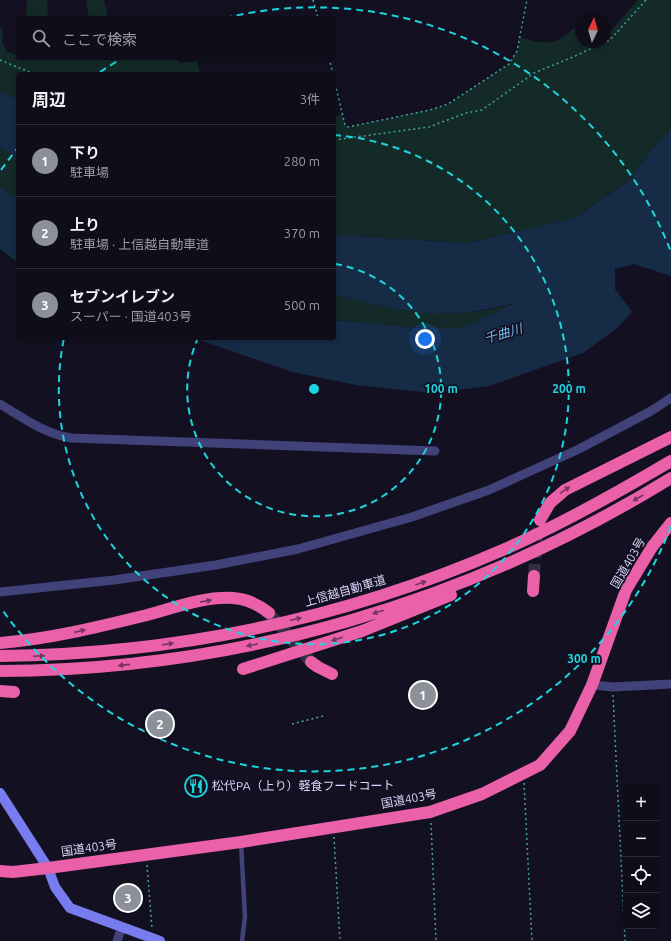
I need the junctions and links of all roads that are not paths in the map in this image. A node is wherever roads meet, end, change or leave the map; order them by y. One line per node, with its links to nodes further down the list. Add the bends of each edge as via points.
1 (671, 398): 12 (street, via 579,449 489,490 412,517 298,549 216,565 114,580)
2 (0, 404): 4 (street, via 47,431 71,438)
3 (671, 437): 7 (highway, one-way to 3, via 550,503 565,490)
4 (435, 451)
5 (671, 461): 15 (highway, 上信越自動車道, one-way to 5, via 74,654 169,644 257,628 344,607 424,582 506,549 598,504)
6 (671, 478): 9 (highway, one-way to 9)
7 (540, 520)
8 (671, 523): 21 (highway, 国道403号, via 652,547 626,590)
9 (565, 538): 17 (highway, one-way to 17, via 503,572 408,613 362,631); 18 (highway, one-way to 18, via 427,596 298,635 220,652 124,665)
10 (534, 576): 11 (highway)
11 (533, 591)
12 (0, 592)
13 (269, 613): 14 (highway, one-way to 13, via 77,632 221,598 248,601)
14 (0, 643)
15 (0, 656)
16 (311, 662): 19 (highway)
17 (242, 669)
18 (0, 671)
19 (332, 674)
20 (671, 684): 21 (street, via 613,687)
21 (592, 685): 25 (highway, 国道403号, via 570,731 540,765 482,794 430,812)
22 (0, 691): 23 (highway)
23 (14, 692)
24 (0, 792): 26 (street)
25 (241, 842): 26 (highway, 国道403号); 31 (lane, via 245,917)
26 (48, 868): 27 (highway, 国道403号); 28 (street, via 55,887 70,908)
27 (0, 871)
28 (122, 927): 29 (street); 30 (street)
29 (155, 939)
30 (117, 941)
31 (242, 941)

